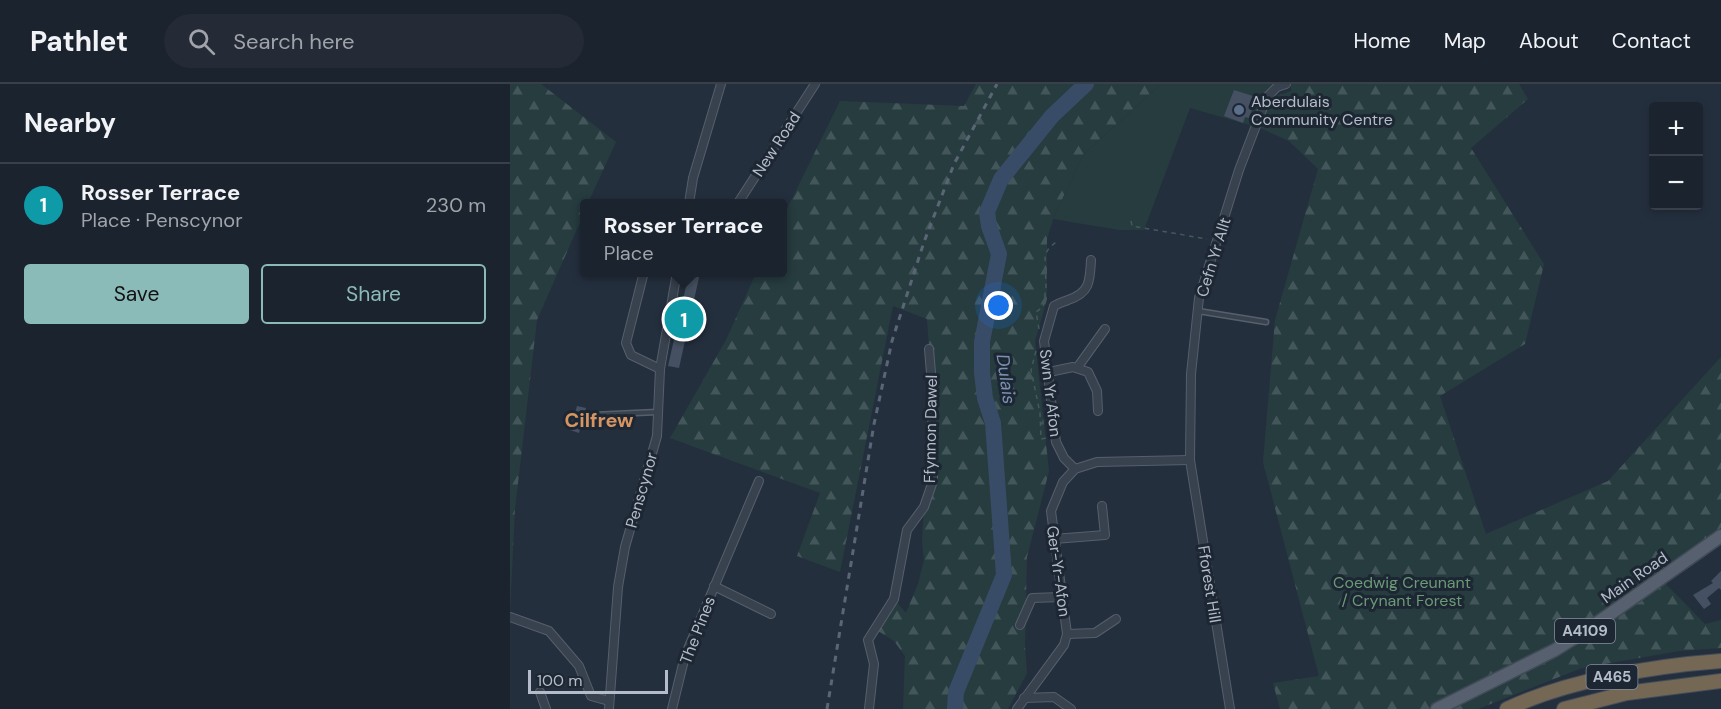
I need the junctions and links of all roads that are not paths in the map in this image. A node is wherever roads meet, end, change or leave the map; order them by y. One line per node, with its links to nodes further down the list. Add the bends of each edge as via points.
1 (721, 84): 4 (street)
2 (815, 84): 5 (street, New Road)
3 (1286, 84): 9 (street, Cefn Yr Allt, via 1267,97 1239,170)
4 (690, 199)
5 (741, 199)
6 (1091, 260): 15 (street, Swn Yr Afon, via 1087,288 1052,310 1044,341)
7 (643, 277): 14 (street, via 626,343 631,355)
8 (676, 277): 14 (street, Penscynor)
9 (1198, 311): 10 (lane); 19 (street, Cefn Yr Allt, via 1191,374)
10 (1266, 322)
11 (1105, 329): 13 (street)
12 (929, 349): 39 (street, Ffynnon Dawel, via 933,481 924,507 907,530 894,599 868,640 874,664)
13 (1077, 368): 15 (street); 16 (street, via 1088,372 1096,386)
14 (660, 369): 17 (street, Penscynor)
15 (1049, 372): 20 (street, Swn Yr Afon, via 1056,442)
16 (1098, 411)
17 (657, 412): 18 (lane); 36 (street, Penscynor, via 657,436 618,587)
18 (593, 415)
19 (1190, 460): 20 (street, via 1097,462); 42 (street, Fforest Hill)
20 (1075, 469): 24 (street, Ger-Yr-Afon, via 1063,482 1051,511)
21 (759, 481): 25 (street, The Pines)
22 (1102, 506): 24 (street, via 1105,535)
23 (1721, 536): 43 (main road, Main Road / A4109, via 1555,650)
24 (1054, 539): 26 (street, Ger-Yr-Afon)
25 (714, 586): 27 (street, The Pines); 38 (street, The Pines, via 685,656)
26 (1062, 597): 30 (street, via 1032,598); 31 (street, Ger-Yr-Afon)
27 (771, 614)
28 (510, 617): 36 (street, via 549,631 579,666 591,696)
29 (1116, 620): 31 (street, via 1095,633)
30 (1020, 625)
31 (1068, 634): 35 (street, Ger-Yr-Afon)
32 (1721, 661): 44 (highway, A465, via 1632,672 1560,690)
33 (1721, 681): 45 (highway, A465, via 1627,693)
34 (540, 692): 37 (street)
35 (1024, 698): 40 (street, Ger-Yr-Afon); 41 (street, via 1054,697)
36 (609, 705)
37 (546, 709)
38 (672, 709)
39 (868, 709)
40 (1017, 709)
41 (1071, 709)
42 (1230, 709)
43 (1437, 709)
44 (1507, 709)
45 (1564, 709)

